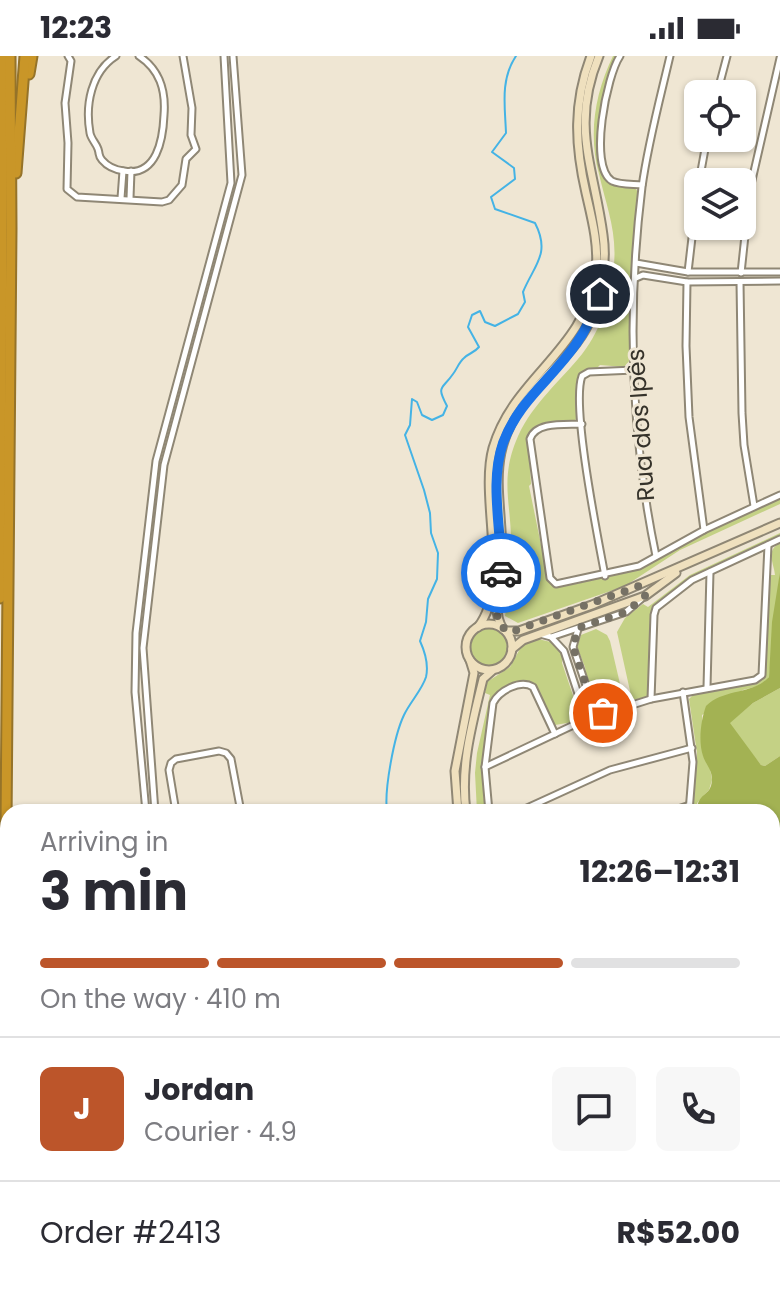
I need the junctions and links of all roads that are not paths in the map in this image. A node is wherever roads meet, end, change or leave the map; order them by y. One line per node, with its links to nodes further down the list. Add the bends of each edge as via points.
1 (3, 56): 27 (highway)
2 (10, 56): 27 (highway)
3 (25, 56): 18 (highway)
4 (32, 56): 18 (highway)
5 (68, 56): 24 (street, via 67,189 77,197)
6 (116, 56): 21 (street, via 92,85 90,134 100,158)
7 (139, 56): 22 (street, via 152,65 163,89 163,132 154,158)
8 (183, 56): 25 (street, via 196,149 186,159 175,195 162,202)
9 (224, 56): 20 (street)
10 (233, 56): 19 (street)
11 (591, 56): 58 (street, via 576,124 595,232 596,272 571,338 514,403 496,440 488,475 492,582)
12 (599, 56): 60 (street, via 584,128 604,237 600,294 576,344 534,390 502,445 496,611)
13 (620, 56): 23 (street, via 610,77 601,126 604,166 614,182)
14 (670, 56): 23 (street, Rua dos Ipês)
15 (727, 56): 17 (street)
16 (780, 58): 34 (street, via 750,189)
17 (721, 80)
18 (22, 100): 27 (highway)
19 (237, 105): 20 (street); 43 (street, via 242,175)
20 (228, 106): 42 (street, via 231,183)
21 (123, 171): 22 (street); 24 (street)
22 (131, 171): 25 (street)
23 (642, 185): 29 (street, Rua dos Ipês)
24 (121, 198): 25 (street)
25 (130, 198)
26 (0, 201): 27 (highway)
27 (7, 228): 57 (highway); 81 (highway)
28 (692, 240): 30 (street)
29 (636, 263): 30 (street); 35 (street, Rua dos Ipês)
30 (688, 272): 33 (street)
31 (768, 272): 32 (street); 34 (street); 36 (street)
32 (780, 272)
33 (717, 273): 34 (street); 39 (street)
34 (741, 273)
35 (635, 278): 38 (street); 41 (street, Rua dos Ipês)
36 (768, 281): 37 (street); 40 (street)
37 (780, 281)
38 (687, 282): 39 (street); 48 (street, via 689,417)
39 (717, 282): 40 (street)
40 (740, 282): 46 (street, via 744,445)
41 (634, 370): 44 (street, via 582,376); 51 (street, Rua dos Ipês, via 646,508)
42 (178, 375): 43 (street); 82 (street, via 156,461 136,633 135,692)
43 (187, 377): 83 (street, via 164,465 143,648)
44 (582, 424): 54 (street); 54 (street, via 539,428 530,439 550,578 556,584)
45 (780, 495): 46 (street)
46 (754, 506): 48 (street)
47 (780, 523): 52 (street)
48 (704, 530): 51 (street)
49 (780, 539): 50 (street)
50 (768, 545): 53 (street); 70 (street, via 762,675)
51 (656, 556): 54 (street)
52 (706, 556): 55 (street); 56 (street)
53 (709, 572): 70 (street); 72 (street, via 656,608)
54 (605, 576)
55 (639, 586): 56 (street); 60 (street, via 529,627)
56 (645, 596): 59 (street, via 626,612); 61 (street)
57 (0, 598)
58 (478, 627): 60 (street, via 491,624); 64 (street, via 467,638)
59 (578, 628): 62 (street); 65 (street, via 573,647)
60 (505, 630): 63 (street)
61 (539, 634): 62 (street); 63 (street)
62 (551, 637): 66 (street)
63 (512, 649): 67 (street, via 506,663)
64 (470, 660): 67 (street, via 479,669); 86 (street, via 474,673 455,771)
65 (579, 667): 66 (street); 68 (street)
66 (571, 670): 69 (street)
67 (492, 671): 87 (street, via 483,679 464,762)
68 (585, 684): 69 (street); 73 (street)
69 (576, 687): 74 (street)
70 (707, 687): 71 (street)
71 (683, 692): 72 (street); 79 (street)
72 (651, 699): 75 (street)
73 (599, 708): 74 (street); 75 (street); 76 (street)
74 (583, 709): 77 (street)
75 (613, 711): 76 (street)
76 (604, 720): 77 (street, via 592,731)
77 (580, 722): 78 (street)
78 (555, 734): 80 (street); 80 (street, via 533,687 520,684 497,695 493,703)
79 (692, 748): 89 (street, via 610,770); 90 (street)
80 (485, 767): 88 (street)
81 (4, 804)
82 (145, 804)
83 (154, 804)
84 (175, 804): 85 (street, via 171,763 219,751 231,759)
85 (239, 804)
86 (457, 804)
87 (465, 804)
88 (488, 804)
89 (536, 804)
90 (688, 804)

